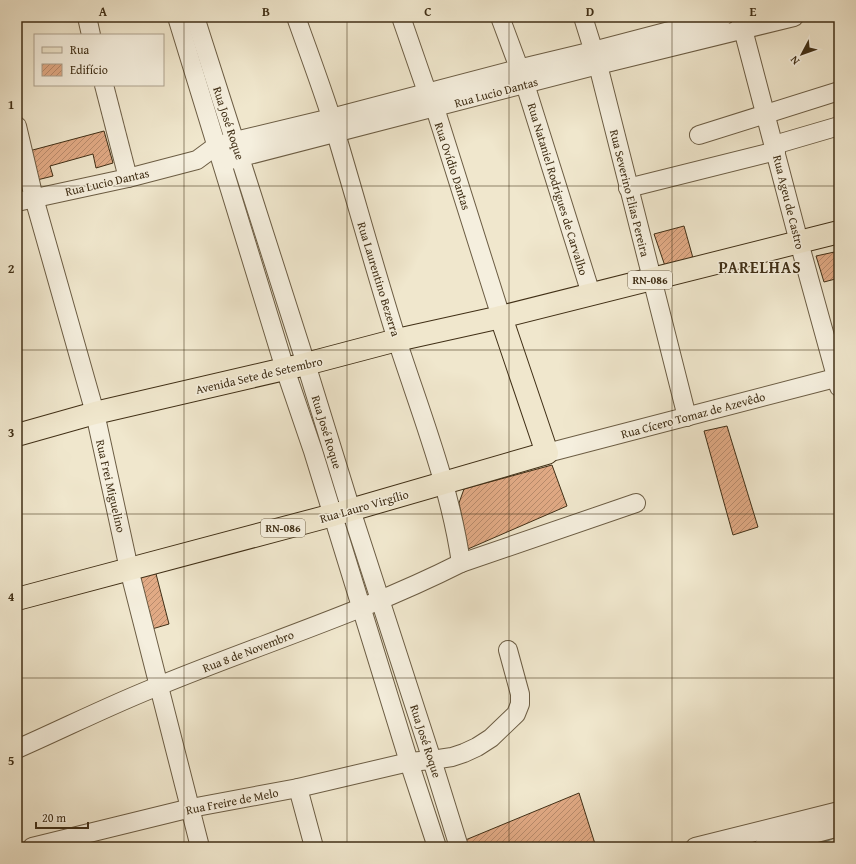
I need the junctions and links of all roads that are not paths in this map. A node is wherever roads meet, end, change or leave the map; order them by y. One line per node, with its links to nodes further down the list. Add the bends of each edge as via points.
1 (87, 17): 11 (street)
2 (177, 17): 25 (street, Rua José Roque)
3 (195, 17): 23 (street, Rua José Roque)
4 (296, 17): 20 (street, Rua Laurentino Bezerra)
5 (401, 17): 16 (street, Rua Ovídio Dantas)
6 (500, 17): 13 (street, Rua Nataniel Rodrigues de Carvalho)
7 (583, 17): 12 (street, Rua Severino Elias Pereira)
8 (723, 17): 12 (street, Rua Lucio Dantas)
9 (794, 17): 10 (street, Rua Lucio Dantas)
10 (742, 23): 12 (street, Rua Lucio Dantas); 18 (street, Rua Ageu de Castro)
11 (91, 34)
12 (595, 58): 13 (street, Rua Lucio Dantas); 28 (street, Rua Severino Elias Pereira)
13 (522, 77): 16 (street, Rua Lucio Dantas); 17 (street, Rua Lucio Dantas); 35 (street, Rua Nataniel Rodrigues de Carvalho)
14 (104, 86): 27 (street)
15 (839, 91): 18 (street)
16 (427, 92): 17 (street, Rua Ovídio Dantas); 20 (street, Rua Lucio Dantas)
17 (435, 108): 20 (street, Rua Lucio Dantas); 36 (street, Rua Ovídio Dantas)
18 (766, 115): 22 (street); 24 (street, Rua Ageu de Castro)
19 (17, 126): 29 (street, Rua Frei Miguelino)
20 (333, 126): 23 (street, Rua Lucio Dantas); 26 (street, Rua Lucio Dantas); 37 (street, Rua Laurentino Bezerra)
21 (839, 126): 24 (street)
22 (698, 135)
23 (235, 141): 25 (street, Rua Lucio Dantas); 26 (street, Rua José Roque)
24 (775, 148): 28 (street); 32 (street, Rua Ageu de Castro)
25 (219, 154): 26 (street, Rua Lucio Dantas); 27 (street, Rua Lucio Dantas); 33 (street, Rua José Roque)
26 (241, 158): 31 (street, Rua José Roque)
27 (128, 178): 29 (street, Rua Lucio Dantas)
28 (628, 188): 34 (street, Rua Severino Elias Pereira)
29 (26, 200): 41 (street, Rua Frei Miguelino)
30 (839, 232): 32 (main road, RN-086)
31 (267, 239): 33 (street); 38 (street, Rua José Roque)
32 (799, 242): 34 (main road, RN-086); 40 (street, Rua Ageu de Castro)
33 (247, 244): 39 (street, Rua José Roque)
34 (652, 279): 35 (main road, RN-086); 42 (street, Rua Severino Elias Pereira)
35 (591, 294): 36 (main road, RN-086)
36 (501, 317): 37 (main road, Avenida Sete de Setembro / RN-086); 44 (main road)
37 (397, 340): 38 (main road, Avenida Sete de Setembro / RN-086); 45 (street, Rua Laurentino Bezerra)
38 (306, 364): 39 (main road, Avenida Sete de Setembro / RN-086); 47 (street, Rua José Roque)
39 (285, 369): 41 (main road, Avenida Sete de Setembro / RN-086); 47 (street, Rua José Roque, via 313,451)
40 (838, 381): 42 (street, Rua Cícero Tomaz de Azevêdo)
41 (95, 413): 43 (main road, Avenida Sete de Setembro / RN-086); 49 (street, Rua Frei Miguelino)
42 (687, 417): 44 (street, Rua Cícero Tomaz de Azevêdo)
43 (17, 435)
44 (547, 453): 45 (main road, Rua Lauro Virgílio / RN-086)
45 (444, 483): 47 (main road, Rua Lauro Virgílio / RN-086); 48 (street, Rua Laurentino Bezerra)
46 (636, 503): 48 (street, Rua 8 de Novembro)
47 (342, 513): 49 (main road, Rua Lauro Virgílio / RN-086); 51 (street, Rua José Roque); 52 (street, Rua José Roque)
48 (461, 563): 51 (street, Rua 8 de Novembro)
49 (129, 569): 50 (main road, Rua Lauro Virgílio / RN-086); 54 (street, Rua Frei Miguelino)
50 (17, 599)
51 (380, 600): 52 (street, Rua 8 de Novembro); 56 (street, Rua José Roque)
52 (361, 608): 54 (street, Rua 8 de Novembro); 57 (street, Rua José Roque)
53 (508, 650): 56 (street, Rua Freire de Melo, via 520,694 516,714 477,748 452,757)
54 (160, 685): 55 (street, Rua 8 de Novembro); 59 (street, Rua Frei Miguelino)
55 (17, 749)
56 (432, 760): 57 (street, Rua Freire de Melo); 68 (street, Rua José Roque)
57 (409, 762): 58 (street, Rua Freire de Melo); 67 (street, Rua José Roque)
58 (298, 788): 59 (street, Rua Freire de Melo); 66 (street)
59 (191, 808): 62 (street, Rua Freire de Melo); 65 (street, Rua Frei Miguelino)
60 (839, 811): 63 (street)
61 (839, 827): 69 (street)
62 (83, 841): 64 (street, Rua Freire de Melo)
63 (705, 846)
64 (32, 847)
65 (200, 847)
66 (314, 847)
67 (437, 847)
68 (459, 847)
69 (763, 847)

